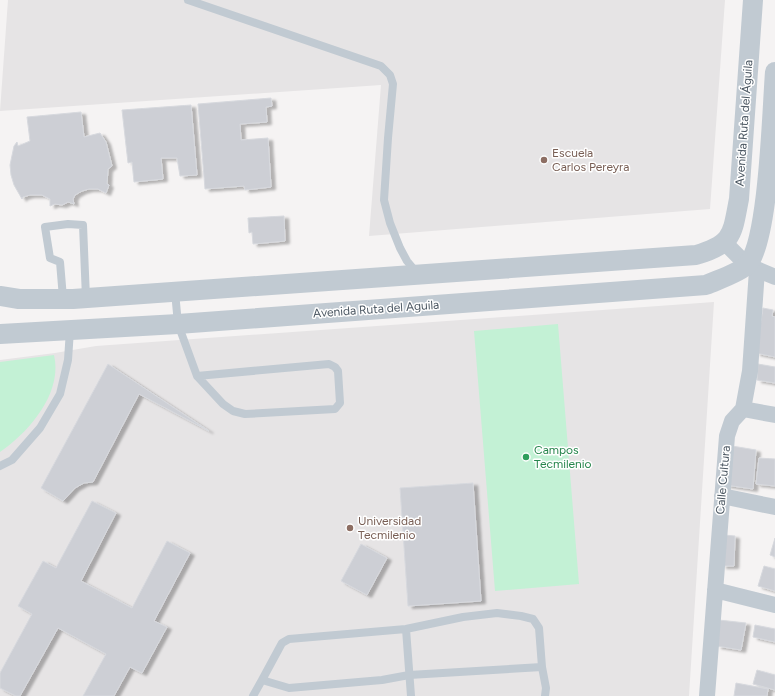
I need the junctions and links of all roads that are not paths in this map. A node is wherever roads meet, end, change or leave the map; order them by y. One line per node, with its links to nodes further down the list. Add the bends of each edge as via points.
1 (188, 0): 7 (lane, via 382,66 390,75 393,84 384,200 400,248)
2 (753, 0): 4 (street, Avenida Ruta del Águila, via 739,199 733,228)
3 (775, 72): 6 (street, via 766,194)
4 (725, 243): 5 (street, via 696,255); 6 (street)
5 (539, 265): 7 (street); 11 (street)
6 (752, 268): 8 (street); 11 (street, Avenida Ruta del Aguila, via 706,285); 18 (street, Calle Cultura, via 750,371)
7 (418, 274): 9 (street)
8 (775, 277)
9 (174, 292): 12 (street); 14 (lane)
10 (0, 296): 13 (street, via 18,299)
11 (541, 296): 14 (street, Avenida Ruta del Aguila)
12 (86, 298): 13 (street); 13 (lane, via 82,225 68,224 45,227 50,258 60,262)
13 (63, 299)
14 (178, 324): 15 (street, Avenida Ruta del Aguila); 17 (lane)
15 (70, 330): 16 (street, Avenida Ruta del Aguila); 20 (lane, via 68,360 60,394 40,428 12,460)
16 (0, 334)
17 (197, 376): 17 (lane, via 329,364 338,370 340,403 335,409 245,414 233,411 223,404)
18 (743, 409): 19 (street); 21 (street, Calle Cultura, via 732,421 727,436)
19 (775, 415)
20 (0, 466)
21 (722, 496): 22 (street); 23 (street, Calle Cultura)
22 (775, 507)
23 (715, 590): 24 (street); 32 (street, Calle Cultura)
24 (775, 606)
25 (406, 629): 26 (lane, via 497,613 533,618 539,628); 27 (lane); 28 (lane, via 289,639 282,643)
26 (542, 667): 27 (lane); 31 (lane)
27 (410, 675): 28 (lane, via 289,688); 30 (lane)
28 (262, 680): 29 (lane)
29 (254, 696)
30 (411, 696)
31 (545, 696)
32 (707, 696)

